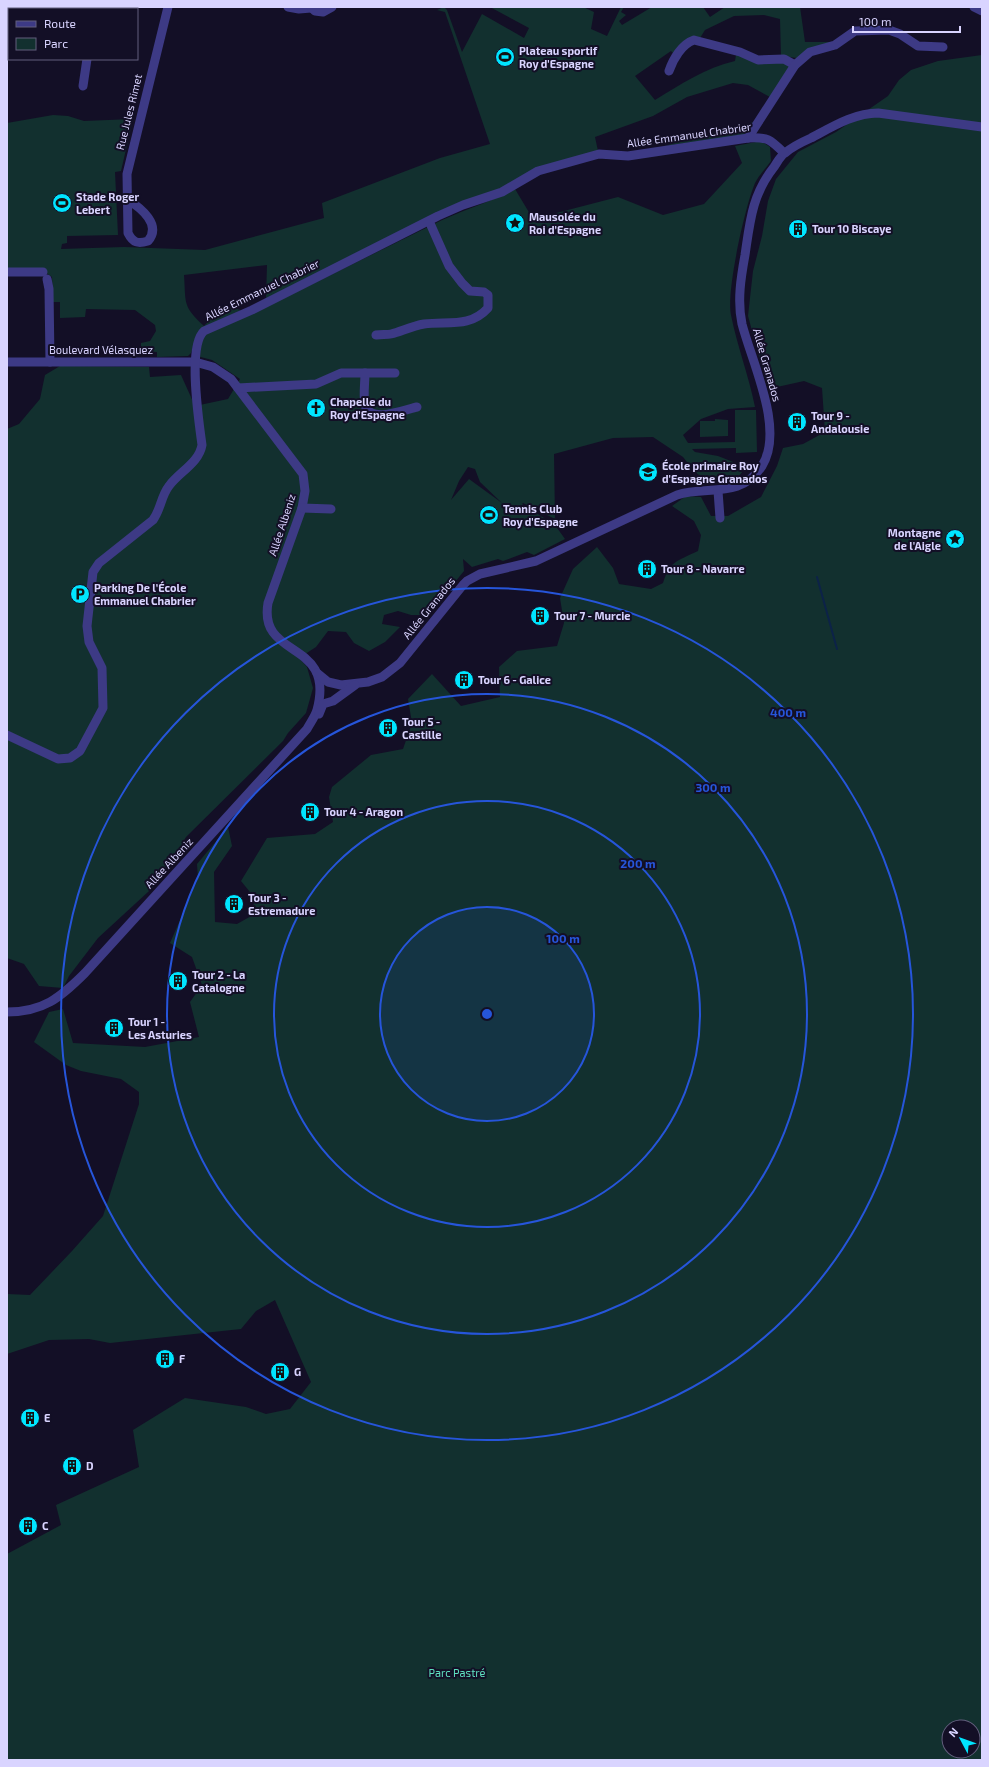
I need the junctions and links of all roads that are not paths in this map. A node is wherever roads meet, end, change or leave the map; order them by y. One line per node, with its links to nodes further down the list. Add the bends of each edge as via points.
1 (168, 7): 15 (street, Rue Jules Rimet, via 128,166)
2 (288, 7): 3 (street)
3 (311, 7): 4 (street, via 319,12)
4 (332, 7)
5 (974, 7): 6 (street)
6 (982, 11)
7 (943, 47): 9 (street, via 918,46 889,30 863,29 855,31 835,45 810,52)
8 (87, 60): 11 (street)
9 (795, 65): 10 (street, via 784,59 758,60 740,52 694,40 681,50); 13 (street)
10 (670, 71)
11 (83, 86)
12 (982, 127): 14 (street, Allée Granados, via 865,113)
13 (748, 138): 14 (street, Allée Emmanuel Chabrier, via 765,137 772,140); 16 (street, Allée Emmanuel Chabrier, via 628,156 591,156 538,170 502,192 463,205)
14 (784, 153): 26 (street, Allée Granados, via 763,181 755,201 740,293 742,323 765,399 770,444 765,459 755,474 734,488)
15 (128, 200)
16 (429, 221): 18 (street, via 454,274 470,290 488,295 488,308 469,322 424,324 389,335); 21 (street, Allée Emmanuel Chabrier, via 252,310 204,331 197,341)
17 (7, 272): 20 (street, via 45,276 49,289)
18 (376, 335)
19 (7, 362): 20 (street, Boulevard Vélasquez)
20 (50, 362): 21 (street, Boulevard Vélasquez)
21 (195, 362): 24 (street, Allée Albeniz, via 220,370); 35 (street, Allée Emmanuel Chabrier, via 202,445 200,452 164,492 159,512 153,520 99,563 93,572 87,626 89,642 102,668 103,708 80,751 70,758 52,757)
22 (366, 373): 23 (street); 24 (street, via 341,373 316,384); 25 (street, via 365,405 369,412 378,416)
23 (395, 373)
24 (238, 388): 27 (street, Allée Albeniz, via 300,468 306,485)
25 (417, 408)
26 (718, 491): 29 (street); 31 (street, Allée Granados, via 694,491 677,495 536,561 473,577 458,591 393,669 376,680)
27 (302, 508): 28 (street); 30 (street, Allée Albeniz, via 268,603 267,618 276,638 306,658)
28 (331, 509)
29 (720, 518)
30 (317, 673): 31 (street, Allée Granados, via 334,684); 32 (street, Allée Albeniz)
31 (355, 684): 33 (street, Allée Granados, via 333,701)
32 (319, 694): 33 (street, Allée Albeniz); 34 (street, Allée Albeniz, via 316,711)
33 (323, 704): 34 (street, via 316,720)
34 (307, 729): 36 (street, Allée Albeniz, via 67,991 42,1007)
35 (7, 735)
36 (7, 1012)

